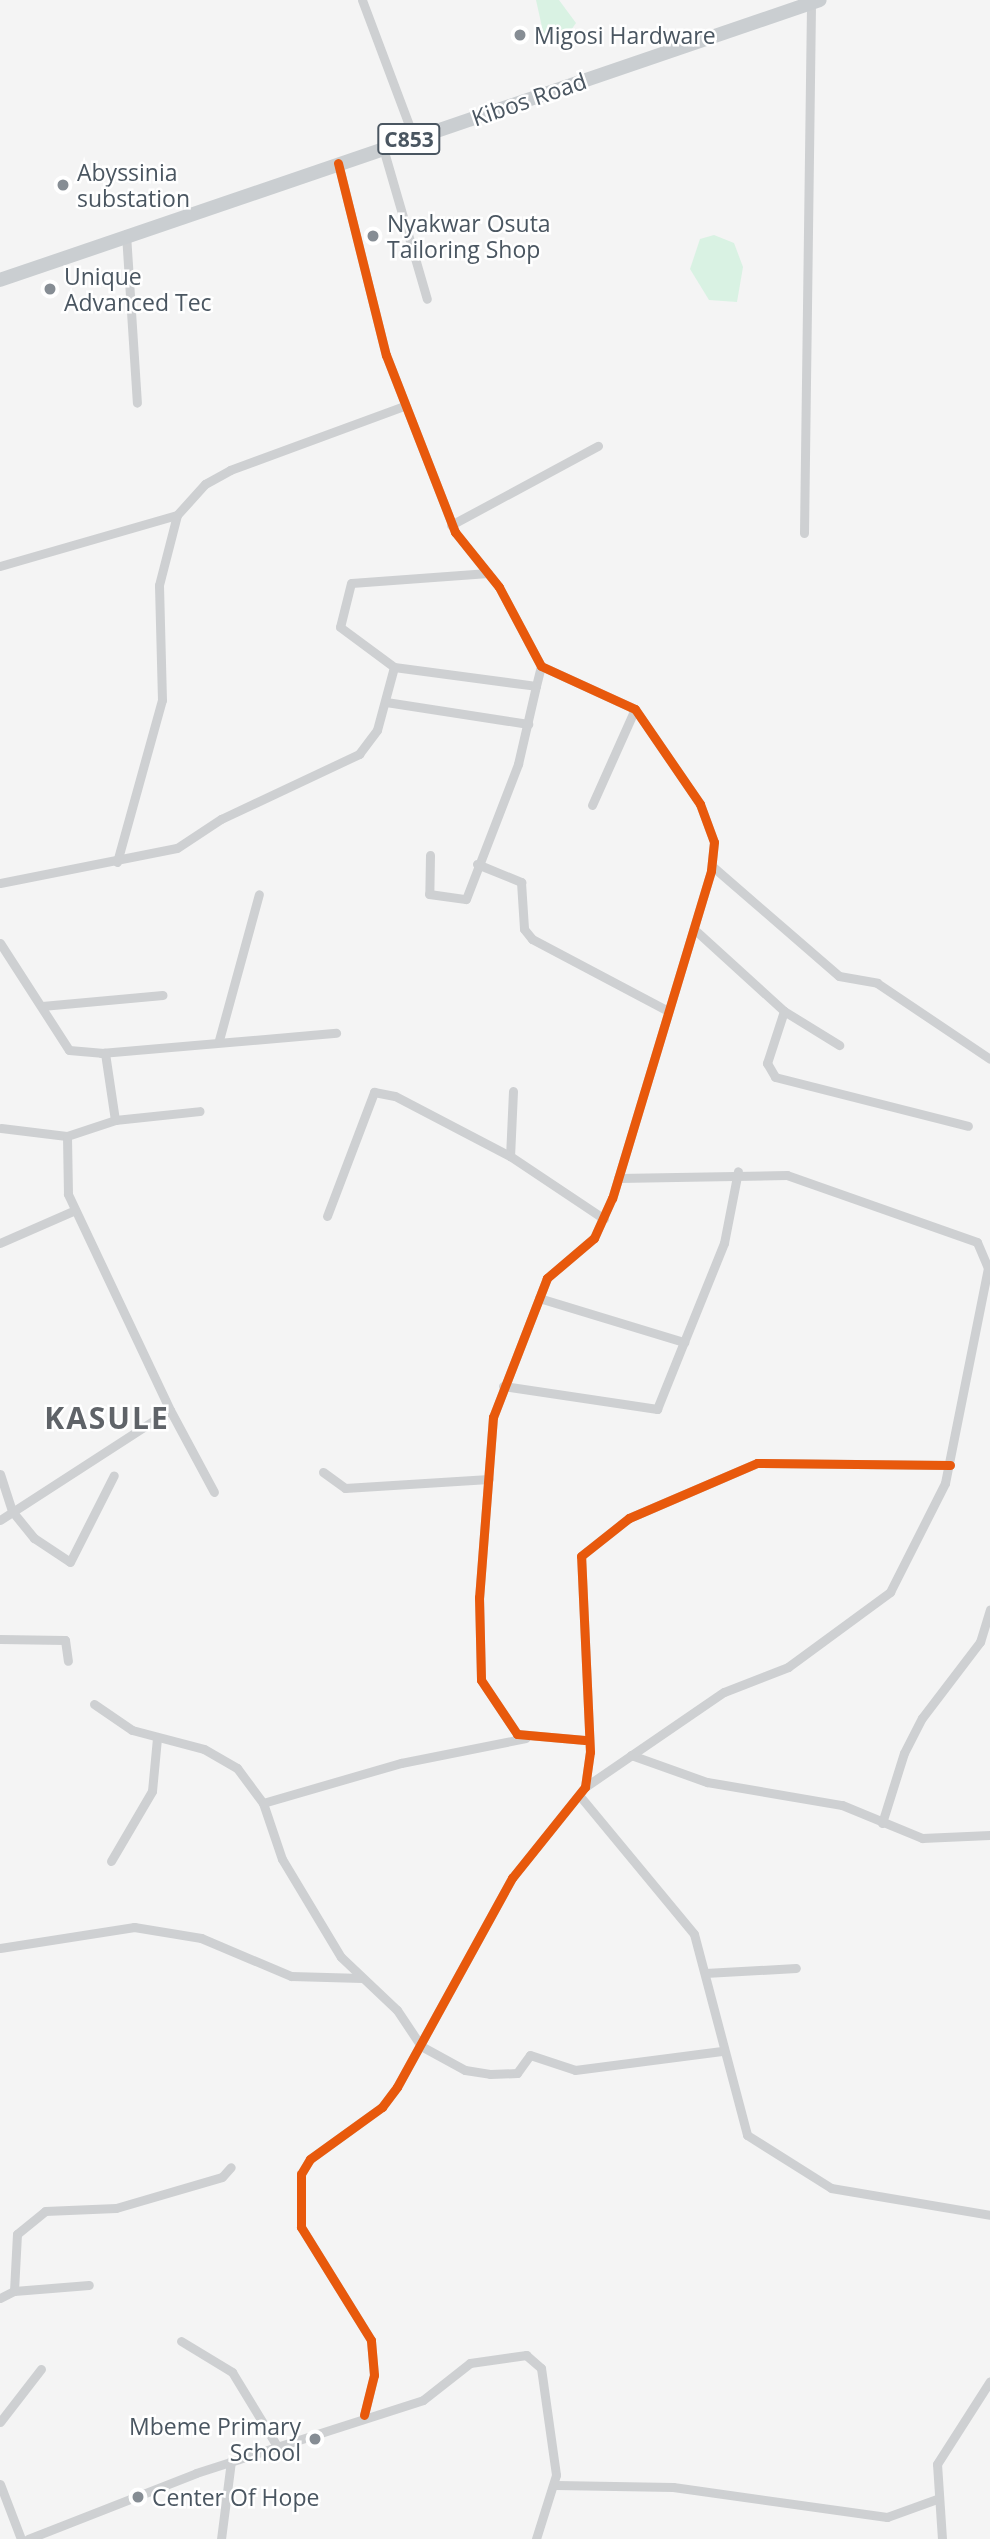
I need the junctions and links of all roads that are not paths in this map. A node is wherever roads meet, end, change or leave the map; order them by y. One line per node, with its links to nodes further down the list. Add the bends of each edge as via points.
1 (362, 0): 3 (street)
2 (815, 2): 3 (main road, Kibos Road / C853); 14 (street)
3 (414, 138): 4 (main road, Kibos Road / C853)
4 (383, 148): 5 (main road, Kibos Road / C853); 8 (street)
5 (338, 163): 6 (main road, Kibos Road / C853); 10 (street)
6 (126, 234): 7 (main road, Kibos Road / C853); 9 (street)
7 (0, 280)
8 (427, 299)
9 (137, 403)
10 (404, 406): 12 (street, via 230,470 205,484); 13 (street)
11 (598, 446): 13 (street)
12 (177, 515): 15 (street); 25 (street, via 159,585 162,700)
13 (452, 525): 16 (street)
14 (804, 533)
15 (0, 566)
16 (488, 573): 17 (street); 18 (street, via 348,586 343,633)
17 (541, 666): 19 (street); 21 (street)
18 (394, 667): 19 (street); 20 (street)
19 (536, 687): 22 (street)
20 (386, 702): 22 (street); 25 (street, via 369,745 359,754 221,819 177,848)
21 (635, 709): 23 (street); 27 (street, via 700,804 714,842)
22 (528, 723): 26 (street)
23 (592, 805)
24 (430, 856): 26 (street, via 429,894 459,902 469,895)
25 (117, 862): 28 (street)
26 (477, 864): 35 (street, via 521,882 524,929 532,939)
27 (712, 866): 30 (street); 40 (street, via 839,976 877,983)
28 (0, 883)
29 (259, 894): 37 (street)
30 (695, 930): 34 (street); 35 (street)
31 (0, 943): 33 (street)
32 (162, 995): 33 (street)
33 (41, 1006): 39 (street, via 64,1048)
34 (784, 1011): 38 (street); 44 (street, via 767,1063 775,1077)
35 (668, 1012): 49 (street)
36 (336, 1033): 37 (street)
37 (219, 1040): 39 (street)
38 (839, 1045)
39 (105, 1053): 43 (street)
40 (990, 1059)
41 (513, 1091): 47 (street)
42 (200, 1111): 43 (street)
43 (115, 1120): 46 (street)
44 (968, 1126)
45 (1, 1128): 46 (street)
46 (67, 1136): 50 (street, via 65,1171)
47 (510, 1156): 51 (street, via 395,1096 374,1092); 52 (street)
48 (738, 1171): 49 (street); 55 (street, via 724,1243); 58 (street, via 775,1172 836,1188 982,1246 988,1268)
49 (618, 1178): 52 (street)
50 (73, 1211): 53 (street); 57 (street)
51 (327, 1216)
52 (604, 1219): 54 (street, via 589,1243 552,1270)
53 (0, 1242)
54 (539, 1298): 55 (street); 56 (street)
55 (684, 1342): 56 (street, via 657,1409)
56 (503, 1386): 62 (street)
57 (170, 1410): 63 (street); 64 (street)
58 (950, 1465): 72 (street, via 771,1460 657,1503 595,1540 580,1565 589,1720); 73 (street, via 923,1533 880,1604 778,1673 724,1692)
59 (323, 1472): 62 (street, via 345,1488)
60 (0, 1474): 64 (street)
61 (114, 1475): 64 (street, via 74,1562 34,1538)
62 (489, 1479): 71 (street, via 479,1668 496,1710)
63 (214, 1492)
64 (12, 1511): 65 (street)
65 (0, 1520)
66 (990, 1610): 76 (street, via 980,1642 922,1718 904,1753)
67 (0, 1639): 68 (street, via 65,1640)
68 (68, 1661)
69 (94, 1704): 70 (street)
70 (157, 1738): 75 (street, via 223,1759); 78 (street, via 152,1791)
71 (526, 1738): 72 (street); 75 (street, via 355,1774)
72 (584, 1740): 74 (street, via 590,1752)
73 (631, 1755): 74 (street); 76 (street, via 707,1782 842,1805)
74 (582, 1791): 81 (street, via 639,1873 686,1920); 83 (street, via 512,1878)
75 (263, 1803): 82 (street, via 298,1890)
76 (882, 1823): 77 (street, via 922,1838)
77 (990, 1835)
78 (111, 1861)
79 (0, 1948): 82 (street, via 134,1927 201,1938 291,1976)
80 (796, 1968): 81 (street)
81 (705, 1973): 84 (street)
82 (362, 1978): 83 (street, via 397,2010)
83 (421, 2046): 84 (street, via 465,2070 491,2074 517,2073 530,2055 575,2070); 93 (street, via 382,2107 310,2158 300,2183 301,2227 352,2299 371,2340 374,2375)
84 (722, 2051): 86 (street, via 747,2135 815,2180)
85 (231, 2167): 88 (street, via 222,2177 116,2208 45,2211 17,2234)
86 (990, 2215)
87 (89, 2285): 88 (street)
88 (14, 2291): 89 (street)
89 (0, 2298)
90 (181, 2340): 95 (street, via 232,2372)
91 (41, 2369): 94 (street)
92 (990, 2381): 99 (street, via 937,2464)
93 (364, 2415): 95 (street); 98 (street, via 423,2400 470,2363 535,2358)
94 (0, 2422)
95 (277, 2446): 96 (street)
96 (231, 2461): 101 (street); 102 (street)
97 (0, 2484): 100 (street)
98 (556, 2485): 99 (street, via 673,2487 887,2517); 103 (street)
99 (937, 2499): 104 (street)
100 (21, 2539)
101 (28, 2539)
102 (221, 2539)
103 (536, 2539)
104 (942, 2539)

